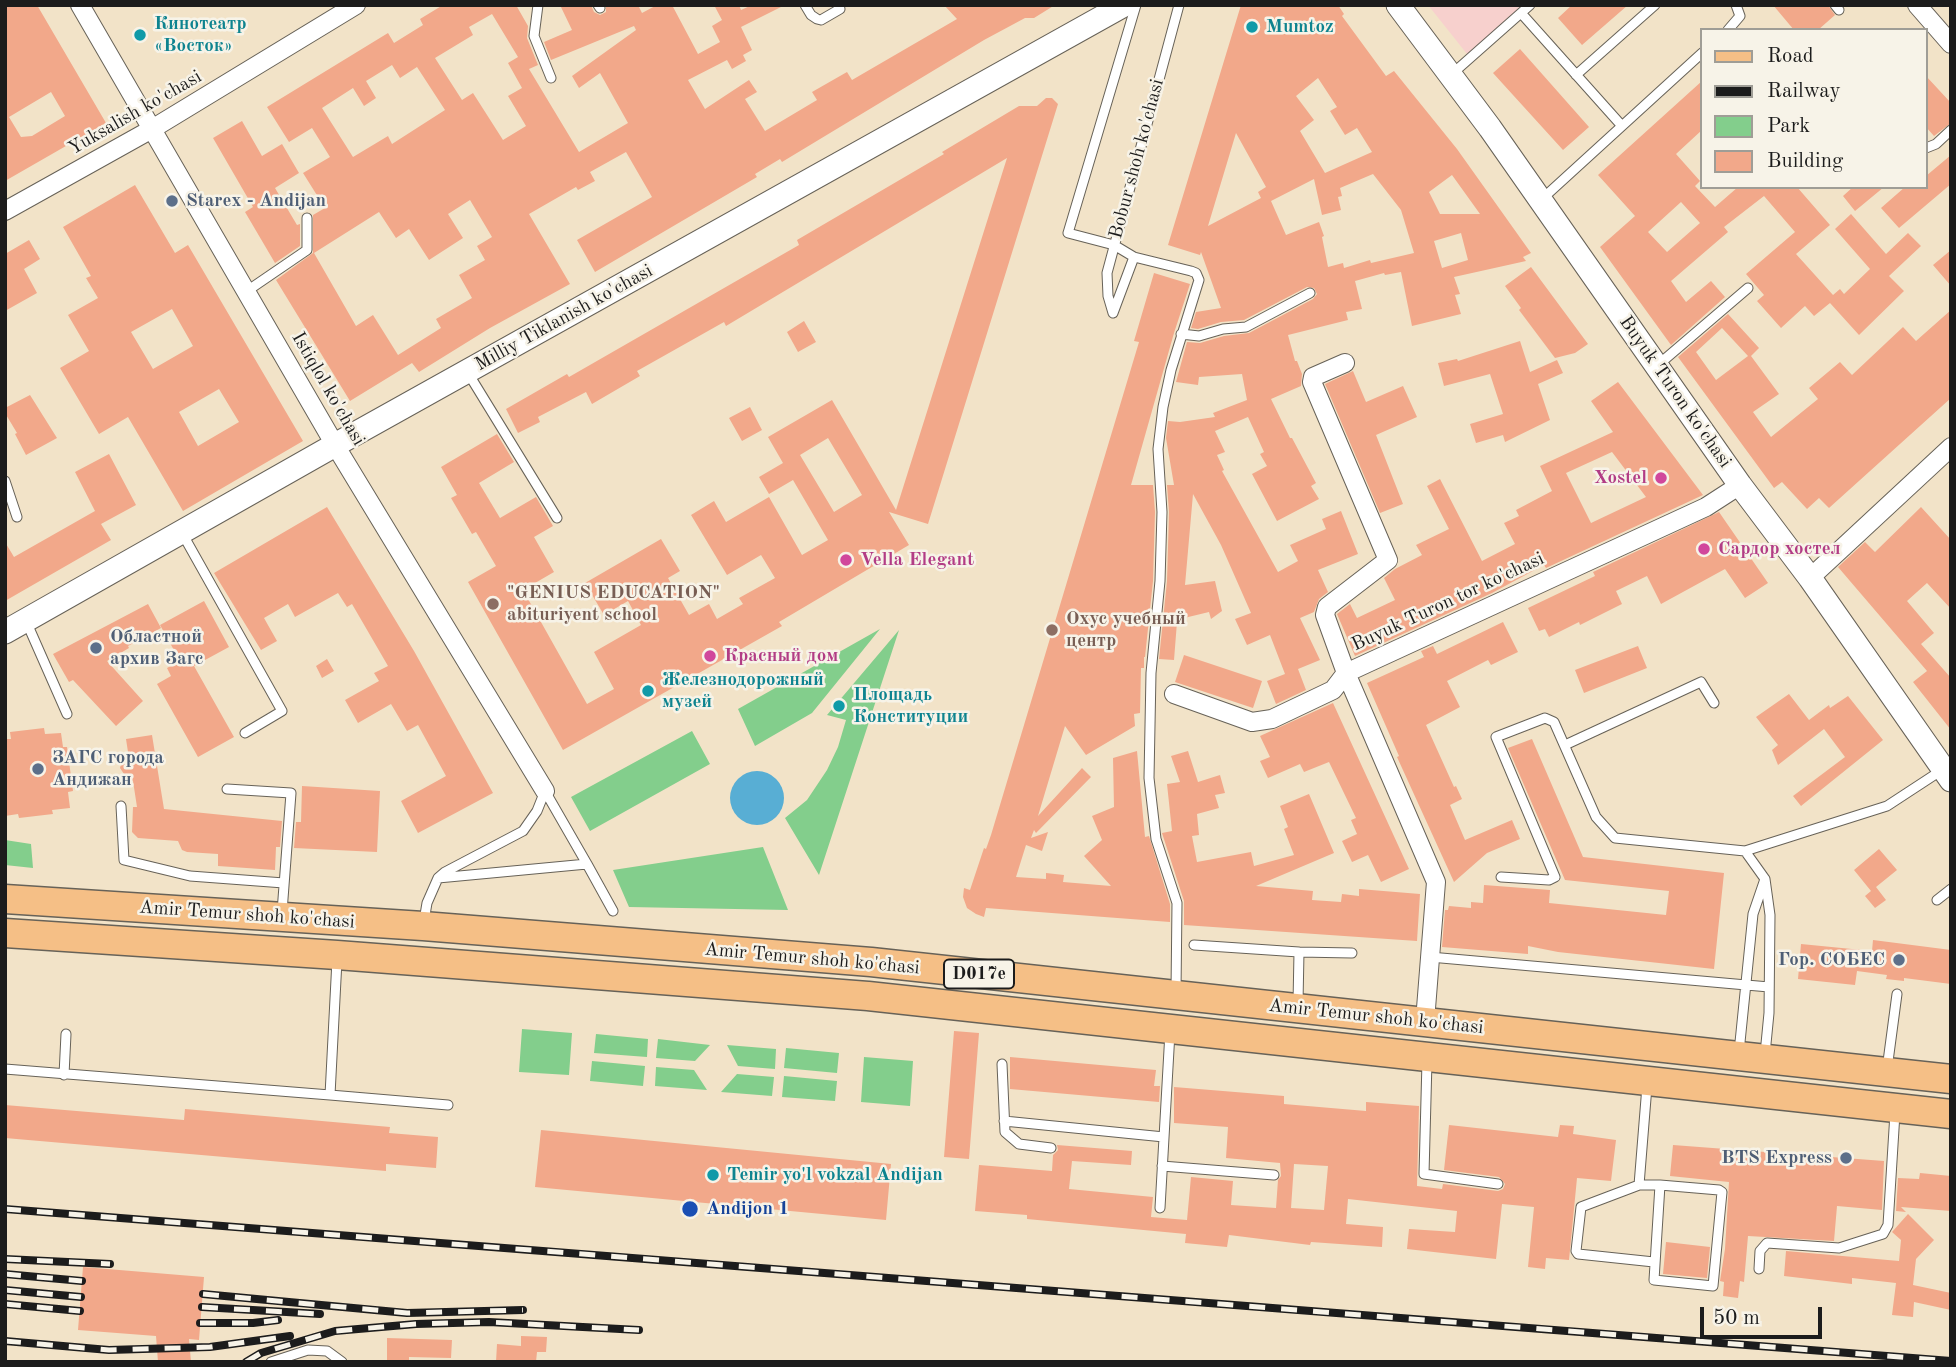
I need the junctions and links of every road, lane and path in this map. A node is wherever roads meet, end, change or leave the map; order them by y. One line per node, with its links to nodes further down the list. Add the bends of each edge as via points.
1 (80, 5): 22 (street, Istiqlol ko'chasi)
2 (356, 5): 22 (street, Yuksalish ko'chasi)
3 (538, 5): 20 (lane, via 534,36)
4 (805, 5): 13 (lane, via 821,20)
5 (1124, 5): 36 (street, Milliy Tiklanish ko'chasi)
6 (1136, 5): 28 (lane, via 1068,233)
7 (1179, 5): 28 (lane, Bobur shoh ko'chasi)
8 (1398, 5): 18 (street, Buyuk Turon ko'chasi)
9 (1530, 5): 14 (lane)
10 (1655, 5): 19 (lane)
11 (1736, 5): 15 (lane, via 1740,16)
12 (1917, 5): 16 (street)
13 (840, 9)
14 (1521, 13): 18 (lane); 19 (lane)
15 (1730, 28)
16 (1951, 44)
17 (1700, 55): 21 (lane)
18 (1451, 75): 25 (street, Buyuk Turon ko'chasi)
19 (1576, 75): 21 (lane)
20 (551, 78)
21 (1622, 126): 25 (lane)
22 (152, 129): 26 (street, Yuksalish ko'chasi); 31 (street, Istiqlol ko'chasi)
23 (1951, 130): 24 (lane)
24 (1928, 147)
25 (1540, 200): 35 (street, Buyuk Turon ko'chasi)
26 (5, 211)
27 (307, 218): 31 (lane, via 307,250)
28 (1114, 245): 29 (lane); 29 (lane, Bobur shoh ko'chasi, via 1107,273 1113,313)
29 (1134, 257): 33 (lane, via 1196,273 1199,280)
30 (1748, 288): 35 (lane)
31 (247, 292): 37 (street, Istiqlol ko'chasi)
32 (1310, 293): 33 (lane, via 1246,327 1199,336)
33 (1181, 334): 80 (lane, via 1158,449 1162,512 1151,673 1150,778 1156,839 1177,904)
34 (1345, 363): 47 (street, via 1311,382 1388,560 1325,611)
35 (1657, 366): 40 (street, Buyuk Turon ko'chasi)
36 (467, 372): 37 (street, Milliy Tiklanish ko'chasi); 42 (lane)
37 (335, 445): 43 (street, Milliy Tiklanish ko'chasi); 55 (street, Istiqlol ko'chasi)
38 (1949, 452): 44 (street)
39 (5, 481): 41 (lane)
40 (1740, 485): 44 (street, Buyuk Turon ko'chasi); 47 (street, Buyuk Turon tor ko'chasi, via 1706,508)
41 (17, 517)
42 (557, 518)
43 (182, 533): 45 (street, Milliy Tiklanish ko'chasi); 51 (lane, via 282,711)
44 (1810, 578): 53 (street, Buyuk Turon ko'chasi)
45 (26, 621): 46 (street, Milliy Tiklanish ko'chasi); 50 (lane)
46 (5, 632)
47 (1346, 673): 48 (street, Buyuk Turon tor ko'chasi, via 1333,690 1272,719 1252,722); 74 (street, via 1436,882)
48 (1174, 694)
49 (1714, 703): 52 (lane, via 1701,682)
50 (67, 714)
51 (245, 733)
52 (1565, 745): 57 (lane, via 1596,817 1615,838); 59 (lane, via 1554,722 1545,718 1496,737 1555,873 1549,880)
53 (1947, 774): 57 (lane, via 1887,806)
54 (227, 789): 62 (lane, via 291,793)
55 (545, 791): 58 (lane); 60 (lane, via 523,831)
56 (121, 806): 62 (lane, via 124,860 190,876)
57 (1745, 851): 61 (lane)
58 (587, 864): 60 (lane); 66 (lane)
59 (1501, 877)
60 (438, 878): 68 (lane)
61 (1765, 879): 76 (lane, via 1752,914); 77 (lane, via 1770,915)
62 (284, 883): 67 (lane)
63 (1951, 889): 65 (lane)
64 (5, 899): 67 (main road, Amir Temur shoh ko'chasi / D017e)
65 (1937, 900)
66 (613, 911)
67 (281, 917): 68 (main road, Amir Temur shoh ko'chasi / D017e)
68 (423, 926): 75 (main road, Amir Temur shoh ko'chasi / D017e)
69 (5, 933): 73 (main road, Amir Temur shoh ko'chasi / D017e)
70 (1194, 945): 71 (lane)
71 (1298, 952): 72 (lane); 81 (lane)
72 (1352, 953)
73 (337, 954): 79 (main road, Amir Temur shoh ko'chasi / D017e); 93 (lane)
74 (1430, 957): 76 (lane); 82 (street)
75 (871, 962): 79 (main road); 80 (main road, Amir Temur shoh ko'chasi / D017e)
76 (1744, 986): 77 (lane); 86 (lane)
77 (1769, 987): 86 (lane)
78 (1897, 994): 89 (lane)
79 (868, 996): 83 (main road, Amir Temur shoh ko'chasi / D017e)
80 (1176, 996): 81 (main road, Amir Temur shoh ko'chasi / D017e)
81 (1298, 1009): 82 (main road, Amir Temur shoh ko'chasi / D017e)
82 (1425, 1021): 86 (main road, Amir Temur shoh ko'chasi / D017e)
83 (1170, 1030): 85 (main road, Amir Temur shoh ko'chasi / D017e); 98 (lane)
84 (66, 1034): 90 (lane)
85 (1428, 1056): 92 (main road, Amir Temur shoh ko'chasi / D017e); 102 (lane, via 1424,1174)
86 (1751, 1057): 89 (main road, Amir Temur shoh ko'chasi / D017e)
87 (1002, 1064): 97 (lane)
88 (5, 1069): 90 (lane)
89 (1887, 1072): 91 (main road, Amir Temur shoh ko'chasi / D017e)
90 (64, 1075): 93 (lane)
91 (1951, 1079)
92 (1647, 1080): 95 (main road, Amir Temur shoh ko'chasi / D017e); 103 (lane)
93 (330, 1095): 94 (lane)
94 (448, 1105)
95 (1896, 1108): 96 (main road, Amir Temur shoh ko'chasi / D017e); 107 (lane, via 1888,1225 1883,1234 1839,1248 1767,1243 1760,1251)
96 (1951, 1114)
97 (1004, 1122): 98 (lane); 99 (lane, via 1004,1132 1019,1144)
98 (1164, 1137): 100 (lane)
99 (1051, 1148)
100 (1162, 1166): 101 (lane); 105 (lane)
101 (1274, 1175)
102 (1497, 1184)
103 (1639, 1185): 104 (lane); 106 (lane, via 1581,1207 1576,1252)
104 (1660, 1185): 106 (lane); 106 (lane, via 1722,1192 1714,1284 1656,1281)
105 (1160, 1208)
106 (1654, 1262)
107 (1759, 1269)
108 (271, 1362): 109 (lane, via 307,1350 327,1351)
109 (342, 1362)

